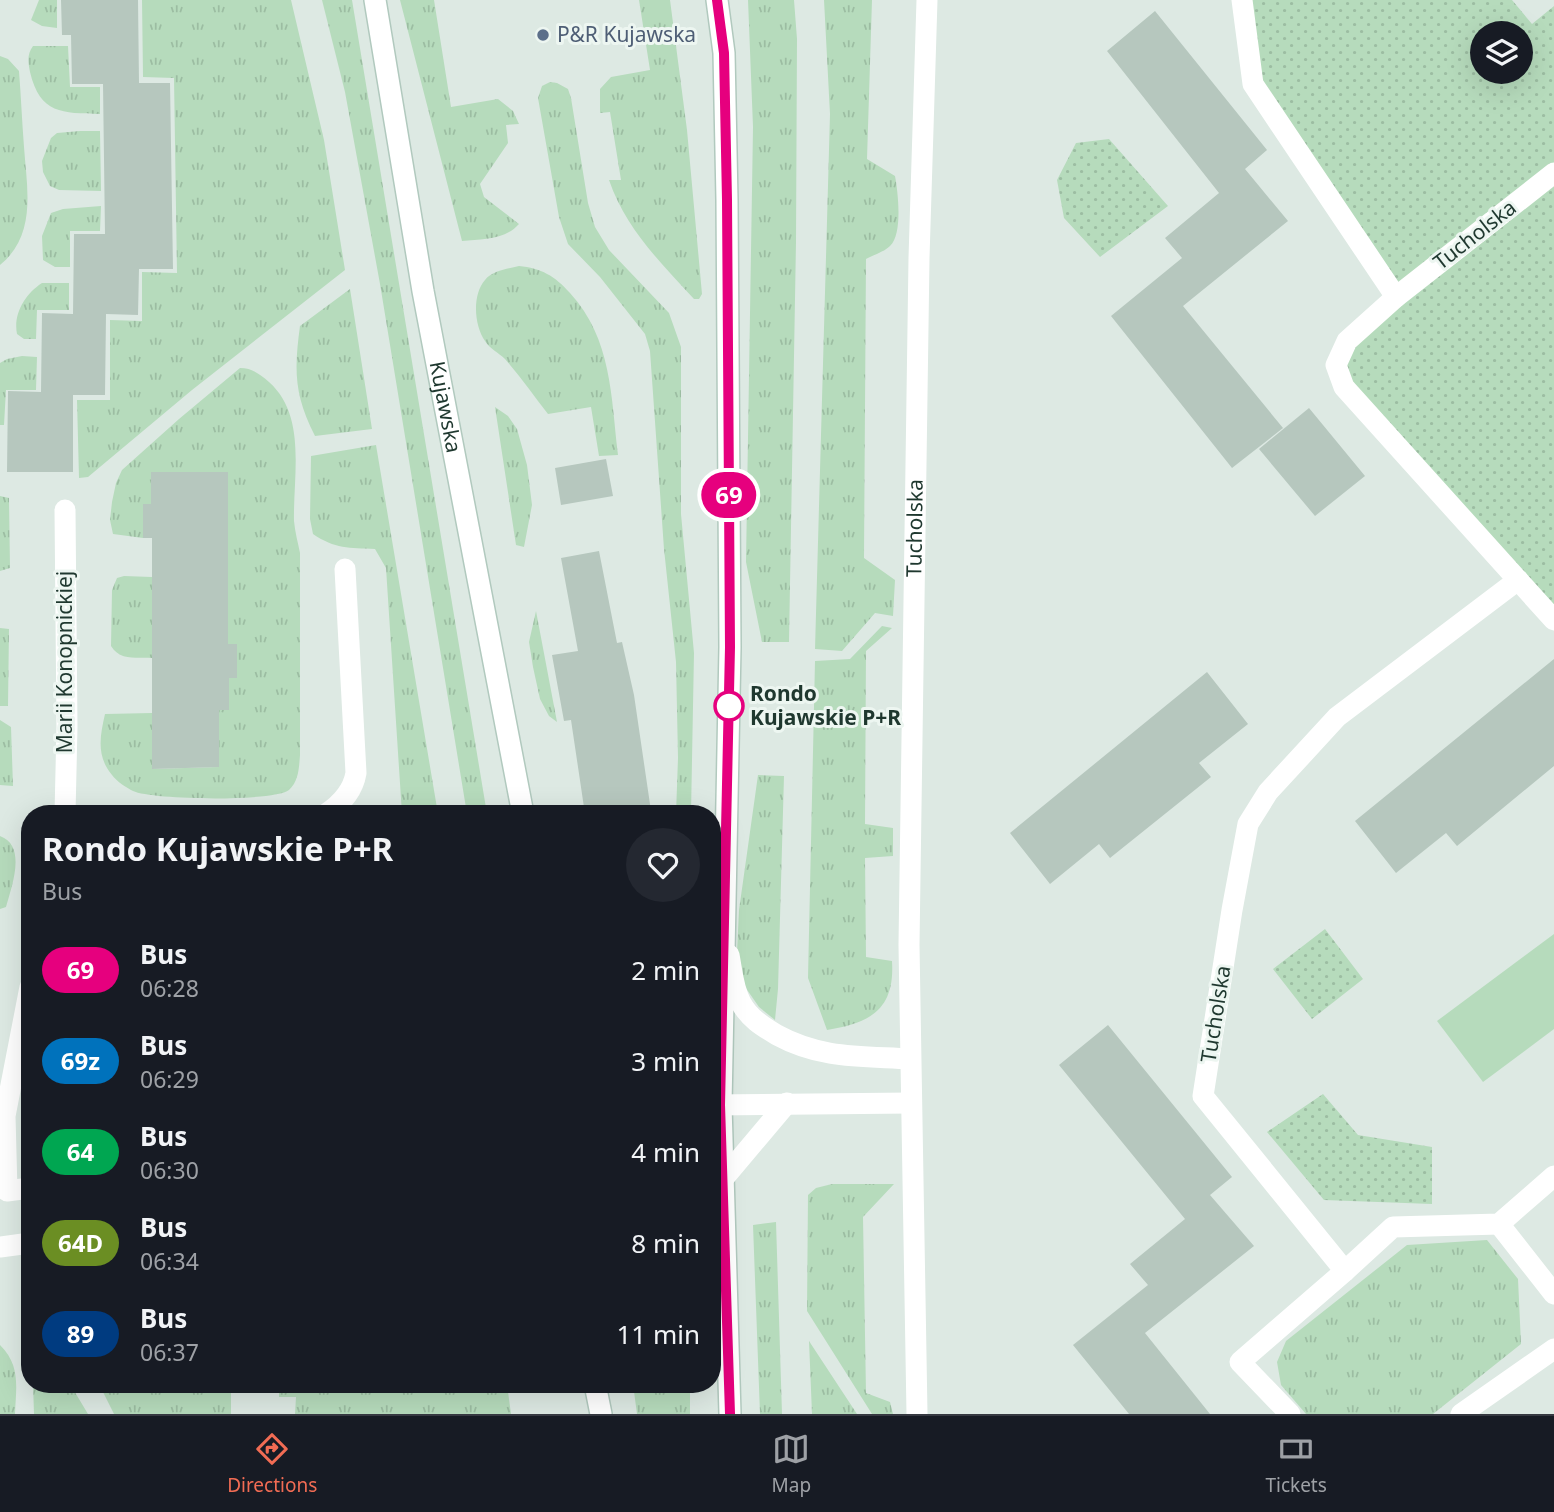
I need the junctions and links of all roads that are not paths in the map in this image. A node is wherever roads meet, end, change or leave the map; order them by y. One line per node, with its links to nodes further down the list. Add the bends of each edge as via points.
1 (375, 0): 13 (street, Kujawska, via 423,291)
2 (717, 0): 14 (street, via 724,53 727,212 730,647)
3 (927, 0): 17 (street, Tucholska, via 912,683)
4 (1242, 0): 6 (street, via 1254,84)
5 (1554, 173): 6 (street, Tucholska)
6 (1396, 297): 9 (street, Tucholska, via 1347,341 1336,365 1344,387)
7 (65, 510): 11 (street, Marii Konopnickiej)
8 (345, 569): 12 (street, via 356,773 355,783)
9 (1518, 580): 10 (street, Tucholska); 28 (street, Tucholska, via 1337,716 1268,792 1248,824 1203,1096)
10 (1554, 620)
11 (65, 805)
12 (336, 805)
13 (521, 805)
14 (724, 929): 15 (street); 17 (street, via 739,1000 762,1027 818,1052)
15 (721, 995)
16 (21, 1033): 24 (street, via 5,1116 7,1191)
17 (910, 1059): 19 (street, Tucholska)
18 (788, 1103): 19 (street); 20 (street); 23 (street)
19 (911, 1103): 34 (street, Tucholska)
20 (721, 1105)
21 (721, 1158): 23 (street)
22 (1554, 1176): 25 (street)
23 (723, 1179): 33 (street)
24 (21, 1189)
25 (1499, 1224): 28 (street, via 1393,1227); 29 (street)
26 (21, 1244): 27 (street)
27 (0, 1247)
28 (1345, 1271): 35 (street, via 1240,1363)
29 (1554, 1294)
30 (1554, 1349): 36 (street)
31 (597, 1393): 32 (street)
32 (601, 1414)
33 (730, 1414)
34 (917, 1414)
35 (1290, 1414)
36 (1461, 1414)

